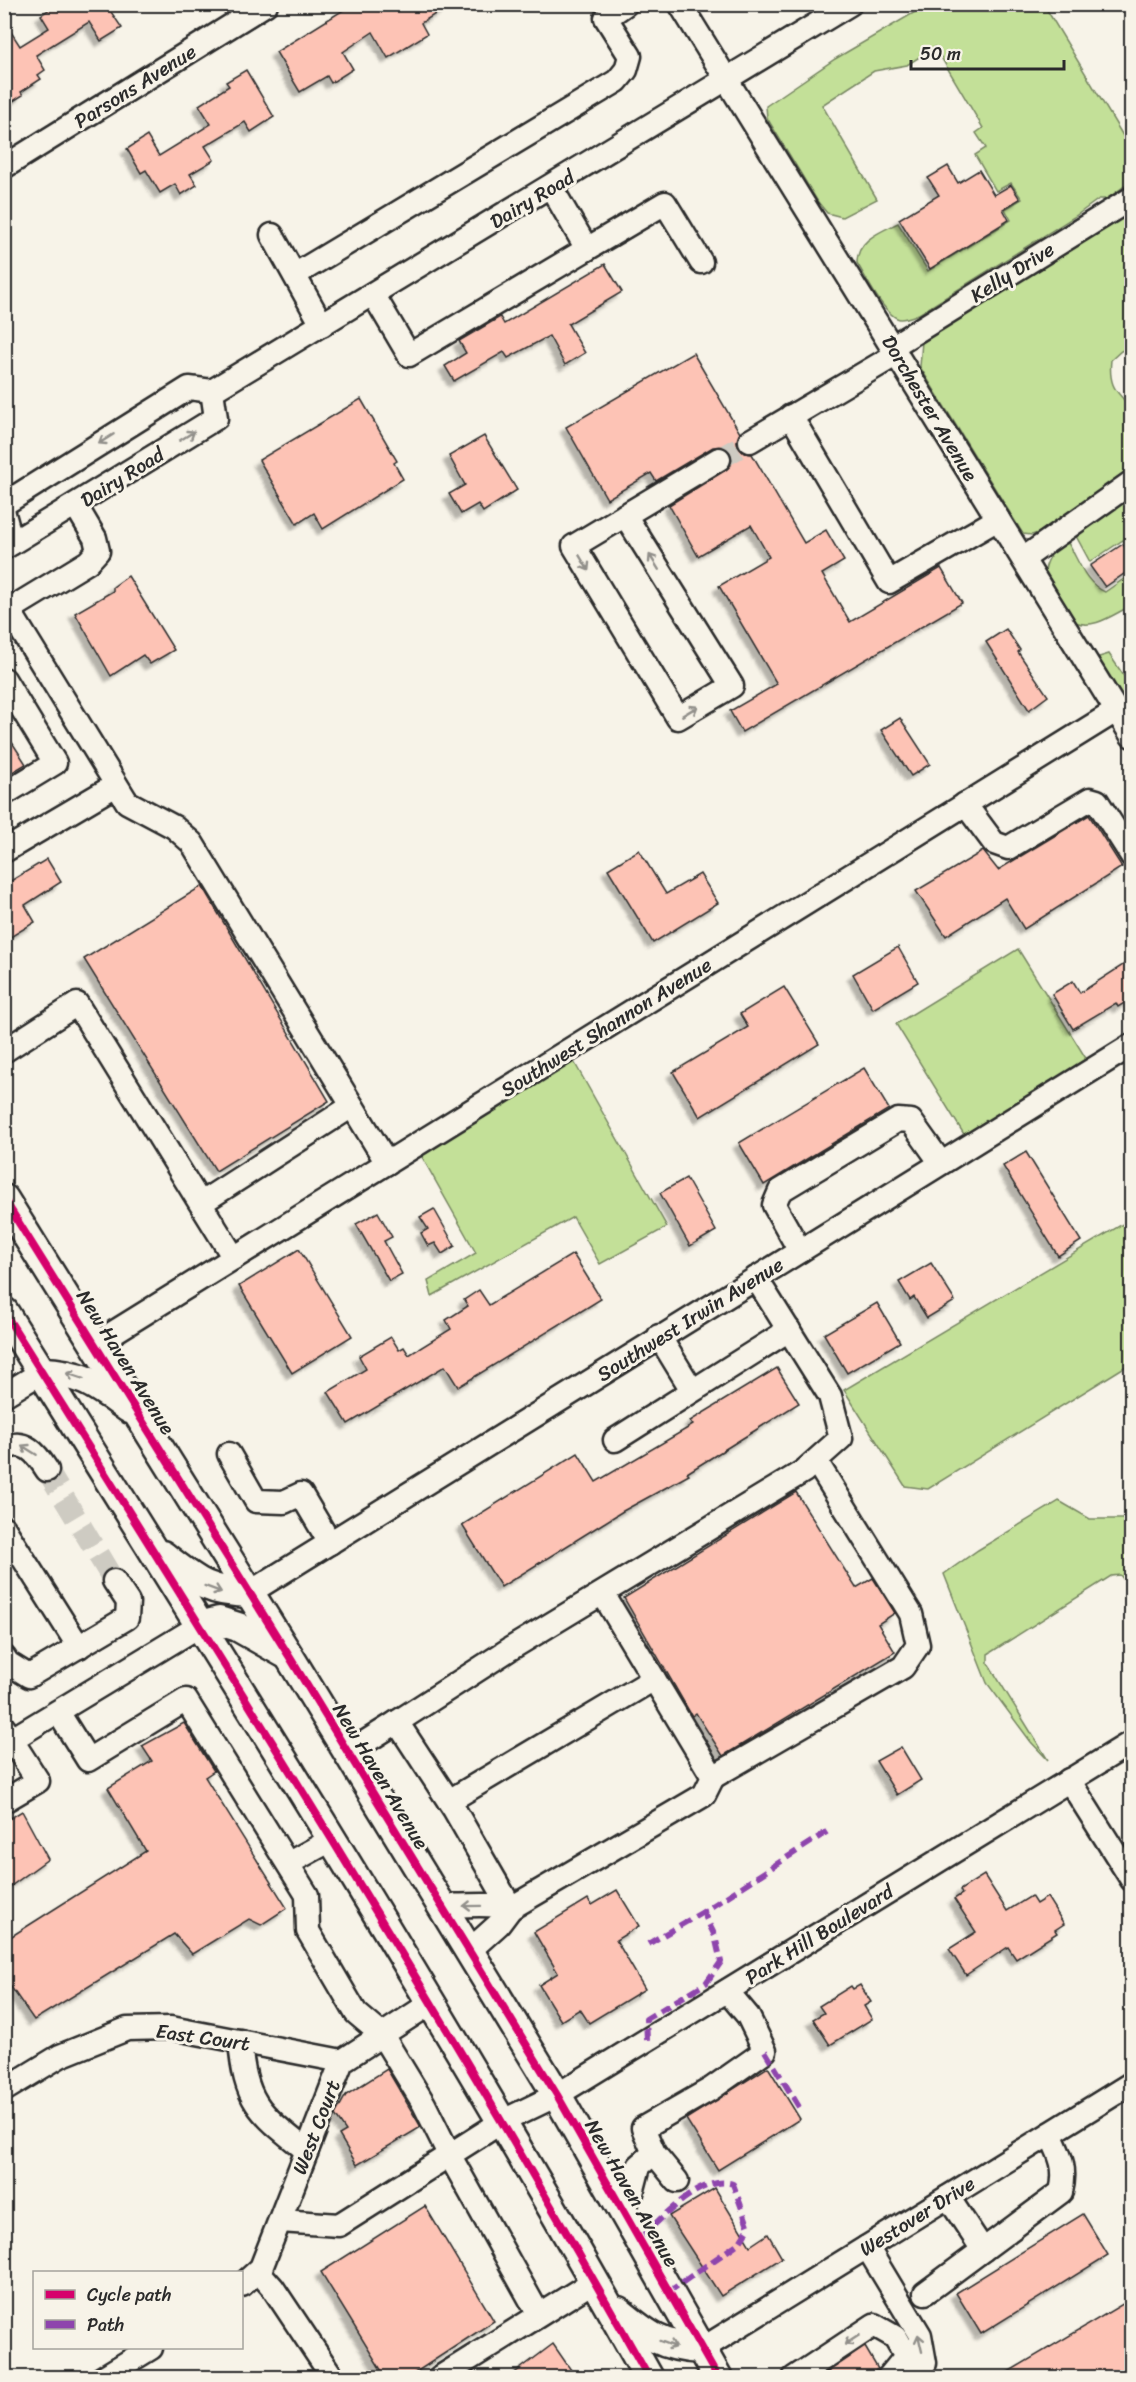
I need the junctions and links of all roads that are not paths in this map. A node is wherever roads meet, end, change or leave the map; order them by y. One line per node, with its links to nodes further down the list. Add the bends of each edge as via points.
1 (266, 4): 6 (street, Parsons Avenue)
2 (626, 4): 12 (street, via 606,18 630,56 617,81)
3 (680, 4): 5 (street, Dorchester Avenue)
4 (850, 4): 5 (street, Dairy Road)
5 (727, 80): 7 (street, Dairy Road); 15 (street, Dorchester Avenue)
6 (4, 167)
7 (551, 187): 10 (street); 13 (street, Dairy Road)
8 (1131, 198): 15 (street, Kelly Drive)
9 (272, 236): 12 (street)
10 (587, 249): 11 (street, via 665,203); 13 (street, via 409,355)
11 (701, 262)
12 (296, 274): 14 (street)
13 (373, 294): 14 (street, Dairy Road)
14 (322, 325): 16 (street, Dairy Road)
15 (895, 350): 17 (street, Kelly Drive); 25 (street, Dorchester Avenue)
16 (212, 391): 21 (street, Dairy Road, one-way to 21, via 189,388); 22 (street, Dairy Road, one-way to 16, via 216,418)
17 (791, 416): 18 (street, Kelly Drive); 25 (street, via 889,582)
18 (750, 441)
19 (719, 459): 24 (street)
20 (1131, 482): 27 (street)
21 (4, 504)
22 (76, 506): 26 (street, Dairy Road); 28 (street, via 98,551 88,562)
23 (4, 514): 26 (street)
24 (626, 515): 24 (street, one-way to 24, via 574,546 678,718 732,686)
25 (998, 519): 27 (street, Dorchester Avenue)
26 (8, 545)
27 (1023, 559): 31 (street, Dorchester Avenue)
28 (7, 606): 29 (street)
29 (14, 637): 33 (street)
30 (4, 679): 34 (street, via 55,763)
31 (1116, 711): 32 (street, Dorchester Avenue); 35 (street, Southwest Shannon Avenue)
32 (1131, 736)
33 (116, 785): 36 (street); 40 (street, via 127,802 174,827 192,843)
34 (4, 794)
35 (965, 804): 37 (street, via 994,843 1008,848 1090,799 1097,801); 41 (street, Southwest Shannon Avenue)
36 (4, 852)
37 (1131, 856)
38 (1131, 1045): 42 (street, Southwest Irwin Avenue)
39 (4, 1050): 44 (street, via 77,1004)
40 (352, 1106): 41 (street); 44 (street)
41 (387, 1163): 46 (street, Southwest Shannon Avenue)
42 (941, 1163): 45 (street, Southwest Irwin Avenue); 45 (street, via 911,1121 898,1120 780,1191 774,1205)
43 (4, 1199): 51 (main road, New Haven Avenue)
44 (201, 1203): 46 (street)
45 (801, 1251): 47 (street, Southwest Irwin Avenue)
46 (234, 1258): 51 (street, Southwest Shannon Avenue)
47 (756, 1278): 49 (street); 50 (street, Southwest Irwin Avenue)
48 (4, 1312): 52 (main road)
49 (789, 1330): 53 (street); 59 (street, via 830,1396 841,1438)
50 (659, 1336): 53 (street); 62 (street, Southwest Irwin Avenue)
51 (96, 1344): 55 (main road, New Haven Avenue)
52 (42, 1372): 54 (street); 55 (main road, one-way to 52, via 93,1383 69,1373); 63 (main road)
53 (692, 1390): 56 (street)
54 (4, 1395)
55 (140, 1416): 65 (main road, New Haven Avenue)
56 (615, 1440)
57 (4, 1449): 60 (street, one-way to 57, via 24,1445)
58 (230, 1454): 62 (street, via 256,1502 284,1502 302,1494)
59 (810, 1466): 66 (street); 77 (street, via 911,1614 918,1645 903,1667)
60 (47, 1470)
61 (4, 1528): 68 (street)
62 (330, 1542): 65 (street, Southwest Irwin Avenue)
63 (149, 1544): 65 (main road, one-way to 65, via 202,1585 222,1592); 67 (main road)
64 (114, 1581): 68 (street, via 128,1602 127,1618)
65 (249, 1593): 69 (main road, New Haven Avenue)
66 (603, 1594): 71 (street); 73 (street)
67 (199, 1626): 69 (main road, via 219,1621 238,1627); 72 (street); 81 (main road)
68 (79, 1647): 70 (street, via 29,1676)
69 (289, 1656): 76 (main road, New Haven Avenue)
70 (4, 1657)
71 (654, 1679): 77 (street); 80 (street)
72 (58, 1712): 74 (street); 82 (street, via 88,1760 186,1700)
73 (397, 1722): 76 (street); 80 (street)
74 (7, 1737): 79 (street, via 38,1781)
75 (1131, 1742): 78 (street, Park Hill Boulevard)
76 (348, 1754): 84 (main road, New Haven Avenue)
77 (713, 1777): 85 (street, via 704,1795)
78 (1069, 1780): 83 (street); 87 (street, Park Hill Boulevard)
79 (4, 1801)
80 (449, 1801): 85 (street)
81 (331, 1840): 82 (street); 88 (main road)
82 (289, 1863): 89 (street, via 307,1894 308,1931 356,2013)
83 (1131, 1880)
84 (440, 1905): 85 (street, one-way to 84, via 497,1904); 86 (main road, New Haven Avenue)
85 (511, 1908): 86 (street)
86 (469, 1951): 94 (main road, New Haven Avenue)
87 (727, 1991): 94 (street, Park Hill Boulevard); 98 (street, via 748,2016 765,2051 711,2089 643,2128)
88 (431, 2003): 89 (street, West Court); 95 (main road)
89 (382, 2035): 91 (street, West Court); 99 (street)
90 (240, 2041): 91 (street, East Court); 93 (street, East Court, via 171,2028 127,2029 60,2055); 97 (street, via 243,2075 252,2097 267,2119)
91 (342, 2061): 97 (street, West Court)
92 (1131, 2083): 96 (street, Westover Drive)
93 (4, 2090)
94 (557, 2095): 95 (street, Park Hill Boulevard); 102 (main road, New Haven Avenue)
95 (503, 2121): 99 (street, Park Hill Boulevard); 107 (main road)
96 (1050, 2134): 101 (street, Westover Drive); 105 (street, via 1064,2163 1061,2192)
97 (307, 2151): 103 (street, West Court)
98 (654, 2153): 100 (street); 102 (street, via 639,2166)
99 (450, 2156): 103 (street, Park Hill Boulevard, via 339,2225); 110 (street)
100 (677, 2181)
101 (948, 2197): 104 (street, Westover Drive); 105 (street)
102 (623, 2209): 113 (main road, New Haven Avenue)
103 (280, 2221): 106 (street, West Court)
104 (867, 2247): 109 (street); 113 (street, Westover Drive)
105 (982, 2250): 108 (street)
106 (250, 2278): 115 (street, via 273,2288)
107 (599, 2290): 110 (street); 113 (main road, one-way to 113, via 650,2337 675,2347); 117 (main road)
108 (925, 2293)
109 (903, 2308): 111 (street); 121 (street, one-way to 109, via 925,2363 920,2335)
110 (539, 2315): 116 (street)
111 (874, 2325): 119 (street, one-way to 119); 120 (street, via 896,2337 906,2356)
112 (149, 2349): 114 (street)
113 (702, 2349): 118 (main road, New Haven Avenue)
114 (102, 2378)
115 (333, 2378)
116 (439, 2378)
117 (649, 2378)
118 (718, 2378)
119 (794, 2378)
120 (888, 2378)
121 (912, 2378)

